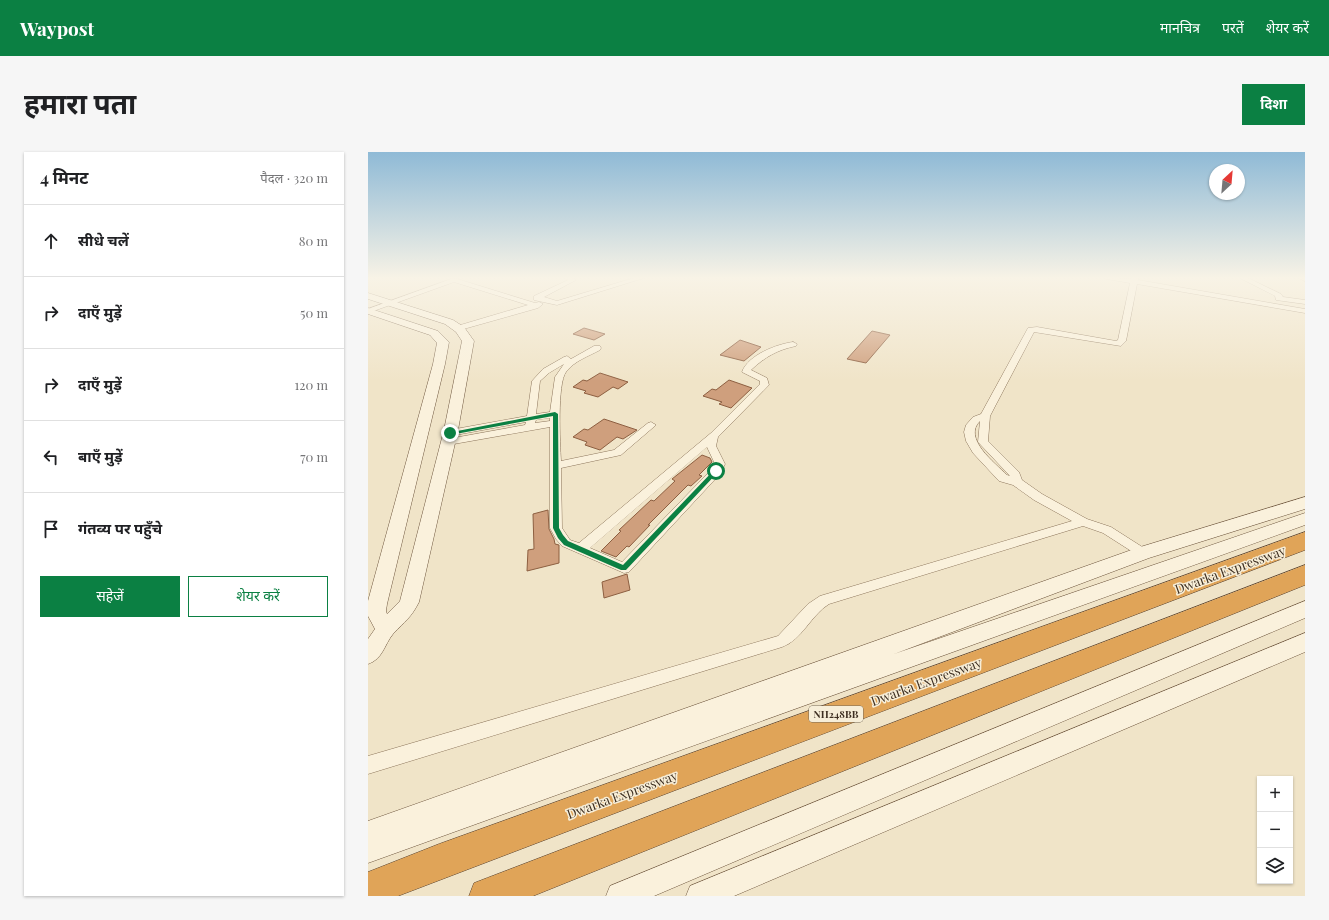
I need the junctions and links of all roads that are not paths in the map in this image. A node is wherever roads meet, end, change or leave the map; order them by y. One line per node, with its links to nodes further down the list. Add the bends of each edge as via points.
1 (371, 312): 21 (street, via 434,333 442,342 439,364 377,604 376,612)
2 (415, 312): 5 (street)
3 (506, 312): 5 (street)
4 (1127, 312): 15 (street, via 1120,343 1031,330 985,416 976,420 969,432 970,441 977,451 1003,478 1017,482)
5 (457, 326): 11 (street, via 468,341)
6 (793, 344): 10 (street, via 770,350 747,369 746,372 764,380 765,385)
7 (555, 418): 8 (street); 8 (street, via 561,371 593,347 539,377 536,381); 12 (street)
8 (531, 423): 11 (street)
9 (651, 425): 12 (street, via 616,453)
10 (714, 435): 17 (street); 17 (street, via 711,443 720,464 716,471 624,568)
11 (449, 438): 21 (street, via 409,602 404,611)
12 (556, 465): 17 (street, via 556,528 566,543)
13 (1305, 503): 18 (street)
14 (1305, 519): 26 (street, via 508,798)
15 (1083, 522): 18 (street, via 1106,530); 24 (street, via 825,600 813,608 793,633 782,641)
16 (1305, 541): 27 (highway, Dwarka Expressway / NH248BB)
17 (580, 549)
18 (1143, 553): 25 (street)
19 (1305, 574): 28 (highway)
20 (1305, 609): 29 (street)
21 (385, 629): 23 (street)
22 (1305, 642): 30 (street)
23 (368, 655)
24 (368, 765)
25 (368, 834)
26 (368, 850)
27 (368, 890)
28 (487, 896)
29 (620, 896)
30 (700, 896)

